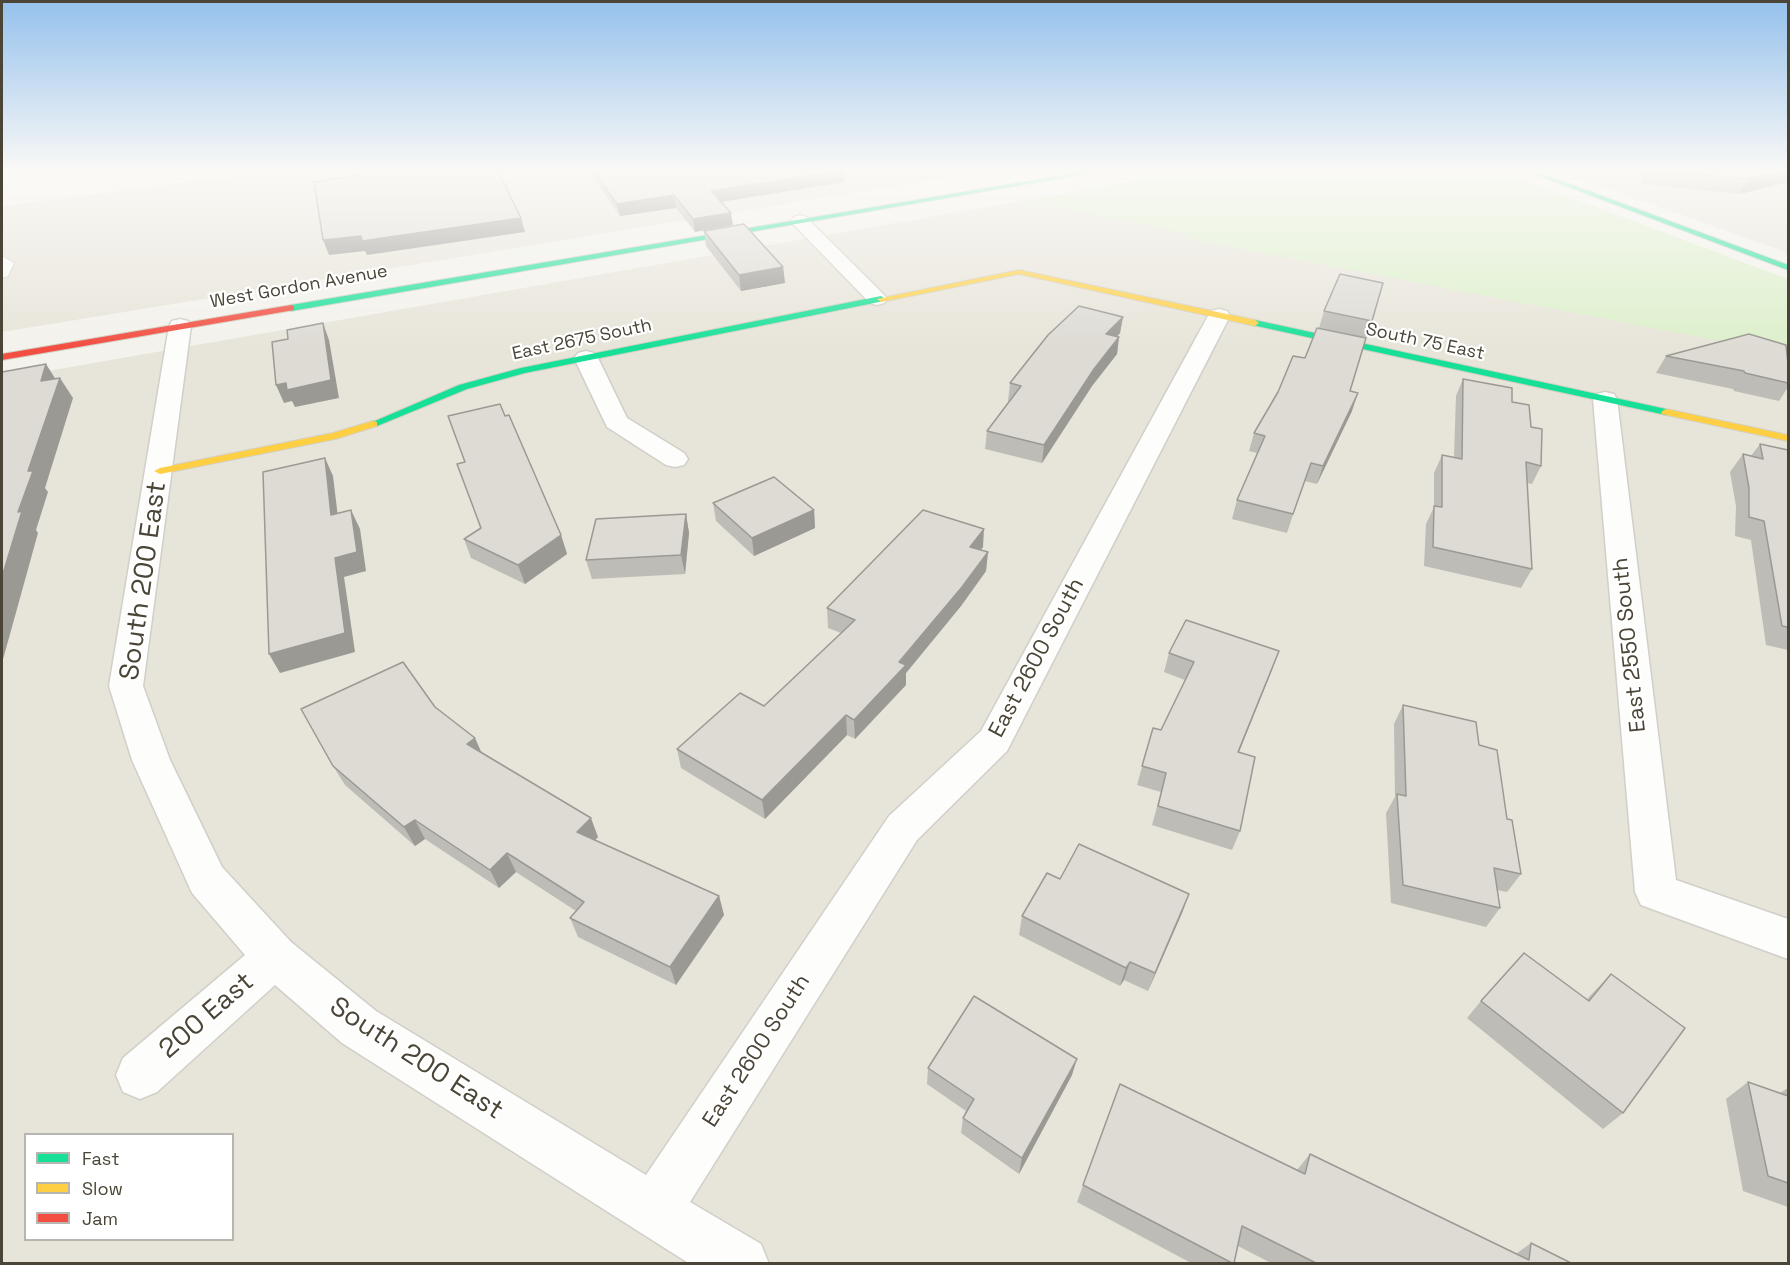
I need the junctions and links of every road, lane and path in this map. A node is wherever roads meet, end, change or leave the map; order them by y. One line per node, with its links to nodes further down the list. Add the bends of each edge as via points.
1 (747, 230): 10 (street, West Gordon Avenue)
2 (809, 230): 8 (street)
3 (1687, 230): 5 (street)
4 (2, 261): 7 (lane, via 6,263)
5 (1788, 268)
6 (1020, 272): 8 (street, East 2675 South); 9 (street, South 75 East)
7 (2, 273)
8 (877, 299): 12 (street, East 2675 South)
9 (1219, 316): 13 (street, South 75 East); 20 (street, East 2600 South, via 994,741 903,828)
10 (180, 326): 11 (street, West Gordon Avenue); 16 (street, South 200 East)
11 (2, 357)
12 (586, 358): 15 (street, via 616,422); 16 (street, East 2675 South, via 463,387 335,436)
13 (1605, 399): 14 (street, South 75 East); 17 (street, East 2550 South, via 1656,892)
14 (1788, 438)
15 (675, 459)
16 (160, 471): 18 (street, South 200 East, via 126,686 152,760 207,880)
17 (1788, 939)
18 (275, 957): 19 (street, 200 East); 20 (street, South 200 East, via 359,1027)
19 (140, 1075)
20 (654, 1210): 21 (street, South 200 East)
21 (741, 1263)

